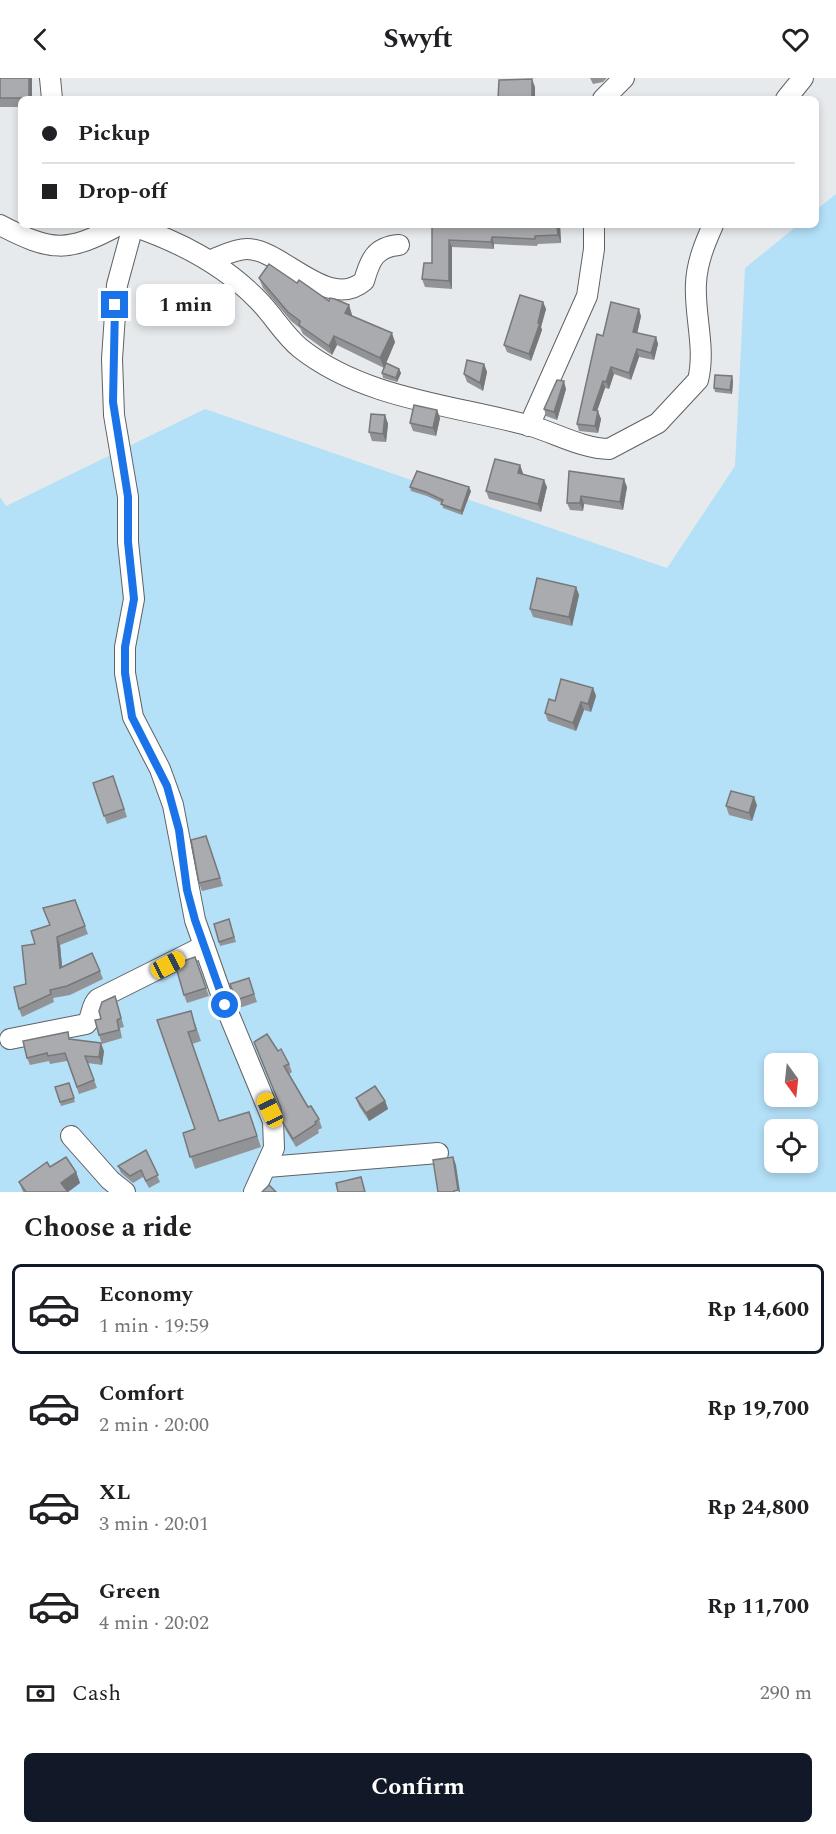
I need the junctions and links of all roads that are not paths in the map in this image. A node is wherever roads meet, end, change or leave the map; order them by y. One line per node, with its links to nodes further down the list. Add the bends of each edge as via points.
1 (50, 78): 4 (street)
2 (624, 78): 5 (street)
3 (803, 78): 6 (street)
4 (52, 96)
5 (606, 96)
6 (788, 96)
7 (0, 225): 8 (street, via 30,240 63,246 81,244)
8 (121, 228)
9 (127, 228): 16 (street, via 117,285 112,359 114,415 128,497 134,599 125,647 125,673 132,717 160,769 173,805 187,890)
10 (138, 228): 14 (street)
11 (594, 228): 15 (street, via 586,296)
12 (712, 228): 15 (street, via 696,281 701,359 693,388 657,423 615,448 603,449)
13 (399, 245): 14 (street, via 385,246 374,255 364,281 352,288 320,284 261,251 247,249)
14 (211, 260): 15 (street, via 257,299 299,347 337,370 396,394)
15 (529, 426)
16 (204, 946): 17 (street, via 98,999 86,1024); 20 (street, via 273,1121 274,1148)
17 (10, 1039)
18 (72, 1136): 21 (street)
19 (438, 1153): 20 (street)
20 (267, 1167): 22 (street)
21 (125, 1192)
22 (254, 1192)

